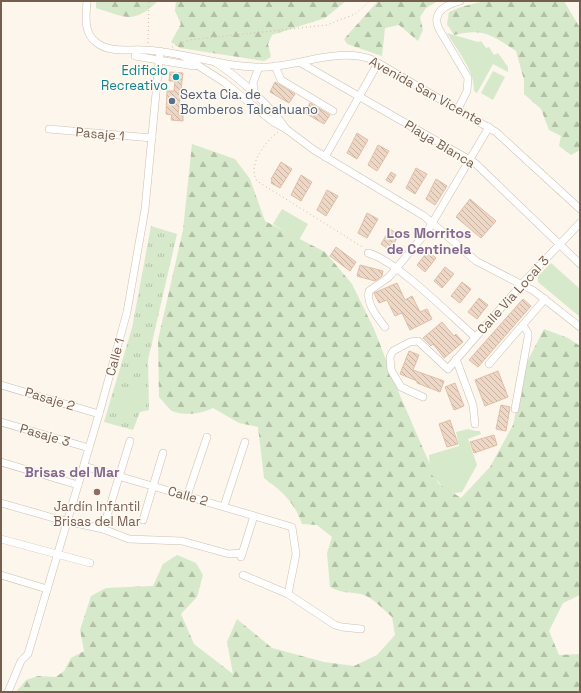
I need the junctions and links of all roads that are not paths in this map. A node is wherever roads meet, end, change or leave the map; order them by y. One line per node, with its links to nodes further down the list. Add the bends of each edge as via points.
1 (87, 1): 3 (street, Avenida San Vicente, via 87,27 96,42 114,49)
2 (460, 1): 15 (street, via 443,8 438,14 437,22 468,78 467,91)
3 (160, 51): 4 (street, Avenida San Vicente); 6 (street, Calle 1)
4 (180, 54): 7 (street, Avenida San Vicente); 11 (street)
5 (135, 56): 6 (street)
6 (159, 59): 11 (street); 20 (street, Calle 1)
7 (212, 60): 12 (street, Avenida San Vicente); 13 (street, via 232,74)
8 (301, 62): 9 (street, Avenida San Vicente, via 354,55); 10 (street, Avenida San Vicente); 14 (street, Playa Blanca)
9 (378, 63): 14 (street); 15 (street, Avenida San Vicente)
10 (275, 66): 12 (street, Avenida San Vicente); 16 (street, via 281,80)
11 (200, 67): 19 (street)
12 (259, 67): 13 (street, via 253,82)
13 (255, 96): 19 (street, via 279,118)
14 (359, 97): 21 (street); 22 (street, Playa Blanca)
15 (458, 109): 17 (street, Avenida San Vicente)
16 (333, 111)
17 (489, 127): 22 (street); 23 (street, Avenida San Vicente)
18 (49, 129): 20 (street, Pasaje 1)
19 (286, 129): 21 (street)
20 (152, 138): 41 (street, Calle 1, via 145,209 133,282)
21 (325, 157): 25 (street)
22 (471, 160): 25 (street); 26 (street, Playa Blanca)
23 (580, 209)
24 (580, 223): 26 (street, Calle Via Local 3)
25 (433, 224): 29 (street); 30 (street, via 476,261)
26 (560, 244): 28 (street, Playa Blanca); 30 (street, Calle Via Local 3)
27 (368, 253): 29 (street)
28 (580, 264)
29 (396, 268): 34 (street, via 369,293 372,307); 35 (street)
30 (522, 284): 31 (street); 35 (street, Calle Via Local 3)
31 (545, 299): 32 (street); 33 (street)
32 (522, 325): 37 (street); 40 (street, via 528,332 528,337)
33 (580, 326)
34 (385, 327)
35 (475, 337): 36 (street, Calle Via Local 3)
36 (456, 359): 39 (street, Calle Via Local 3, via 448,369 418,342 410,342 392,351 391,370 395,380 401,387); 43 (street, via 473,405)
37 (490, 364)
38 (1, 385): 41 (street, Pasaje 2)
39 (423, 397)
40 (515, 409)
41 (99, 414): 47 (street, Calle 1)
42 (1, 422): 47 (street, Pasaje 3)
43 (474, 424)
44 (207, 437): 54 (street)
45 (130, 441): 51 (street)
46 (245, 442): 56 (street)
47 (89, 448): 50 (street, Calle 1)
48 (163, 453): 53 (street)
49 (1, 462): 52 (street)
50 (84, 466): 51 (street, Calle 2); 52 (street, Calle 1)
51 (120, 476): 53 (street, Calle 2); 60 (street)
52 (78, 485): 59 (street, Calle 1)
53 (153, 486): 54 (street, Calle 2); 58 (street)
54 (187, 496): 56 (street, Calle 2)
55 (1, 502): 59 (street)
56 (224, 506): 57 (street, Calle 2)
57 (254, 516): 60 (street, via 242,555 182,541 128,539); 67 (street, Calle 2, via 292,527 296,554)
58 (143, 520)
59 (67, 521): 60 (street); 62 (street, Calle 1)
60 (103, 529)
61 (1, 539): 62 (street)
62 (57, 554): 63 (street); 66 (street, Calle 1)
63 (90, 563)
64 (1, 575): 66 (street)
65 (243, 575): 67 (street)
66 (47, 589): 69 (street, Calle 1, via 28,654 22,661)
67 (288, 594): 68 (street, via 335,625)
68 (361, 629)
69 (8, 692)

